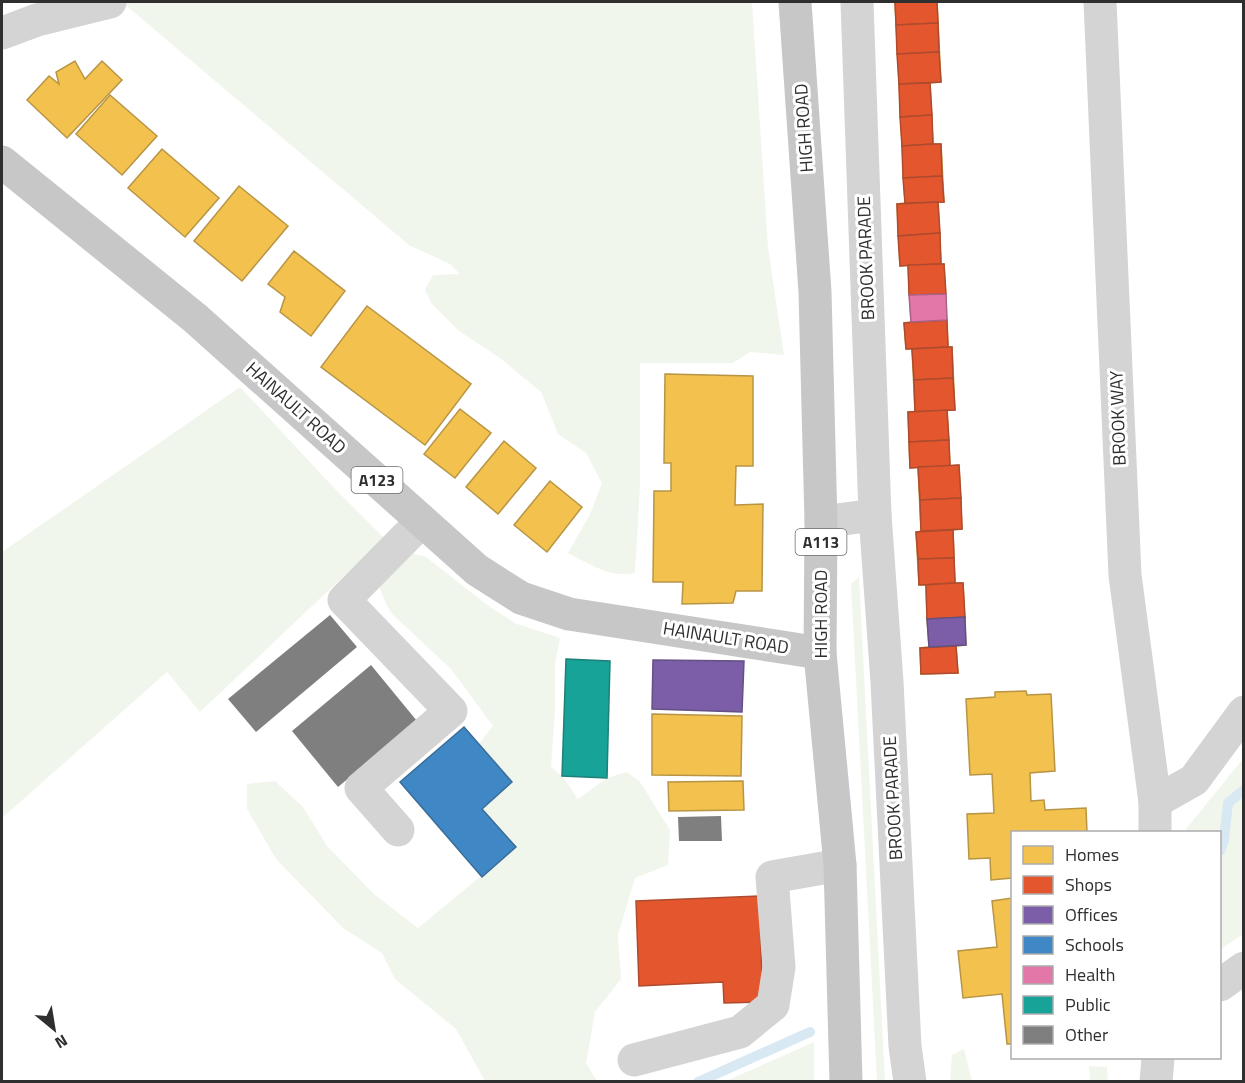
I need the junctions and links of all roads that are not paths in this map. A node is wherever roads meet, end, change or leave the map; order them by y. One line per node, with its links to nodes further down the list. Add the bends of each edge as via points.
1 (110, 2): 5 (street)
2 (795, 2): 9 (main road, HIGH ROAD / A113, via 815,292)
3 (856, 2): 7 (street, BROOK PARADE)
4 (1100, 2): 12 (street, BROOK WAY, via 1125,575)
5 (2, 33)
6 (2, 162): 8 (main road, HAINAULT ROAD / A123, via 195,318)
7 (875, 515): 9 (street); 20 (street, BROOK PARADE)
8 (422, 521): 10 (main road, HAINAULT ROAD / A123, via 477,570 521,598 569,614); 13 (street, via 344,600 451,711 362,788)
9 (821, 522): 10 (main road, HIGH ROAD / A113)
10 (820, 653): 14 (main road, HIGH ROAD / A113)
11 (1244, 712): 12 (street, via 1194,780)
12 (1155, 817)
13 (398, 830)
14 (840, 865): 18 (street, via 772,877 779,967 773,1005 740,1032); 19 (main road, HIGH ROAD / A113)
15 (1244, 968): 16 (street)
16 (1221, 984)
17 (1158, 1059): 21 (street)
18 (634, 1060)
19 (846, 1082)
20 (910, 1082)
21 (1156, 1082)

